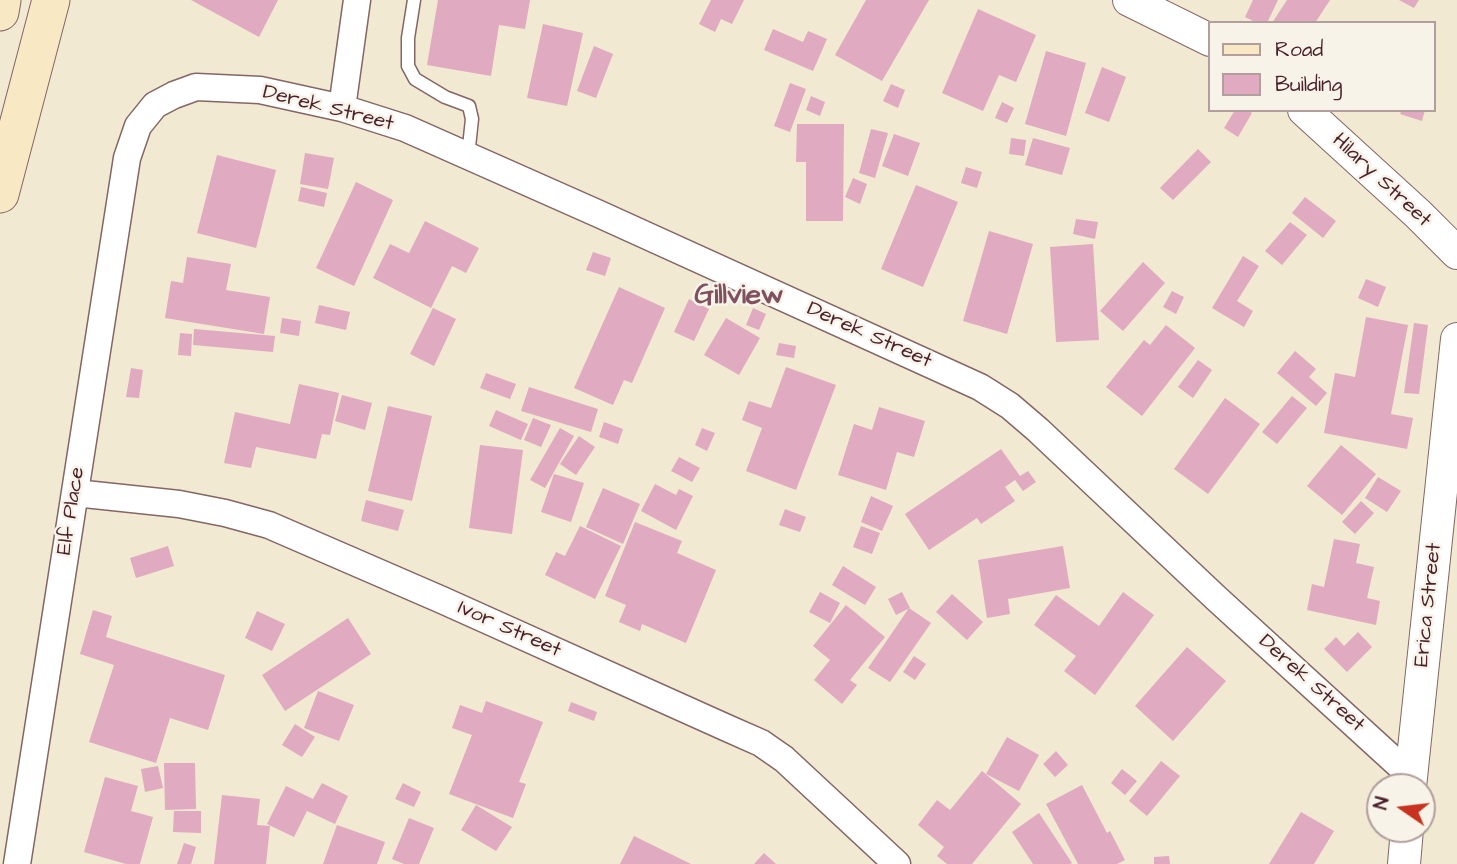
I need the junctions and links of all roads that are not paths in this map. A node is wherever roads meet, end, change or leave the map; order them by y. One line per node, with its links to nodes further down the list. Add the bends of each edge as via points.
1 (2, 0): 6 (main road)
2 (51, 0): 12 (main road)
3 (357, 0): 8 (street)
4 (414, 0): 10 (lane, via 408,66 415,79 469,106)
5 (1129, 0): 7 (street)
6 (0, 12)
7 (1208, 39)
8 (342, 107): 10 (street, Derek Street); 11 (street, Derek Street, via 260,90 196,88 155,105 138,126)
9 (1306, 112): 13 (street, Hilary Street)
10 (468, 156): 16 (street, Derek Street, via 933,365 1010,406)
11 (127, 158): 15 (street, Elf Place)
12 (0, 194)
13 (1457, 253)
14 (1457, 339): 17 (street, Erica Street)
15 (75, 493): 19 (street, Elf Place); 20 (street, Ivor Street, via 179,504 269,525 715,722 784,759)
16 (1402, 773)
17 (1412, 773)
18 (1406, 843): 21 (street)
19 (17, 864)
20 (897, 864)
21 (1404, 864)

